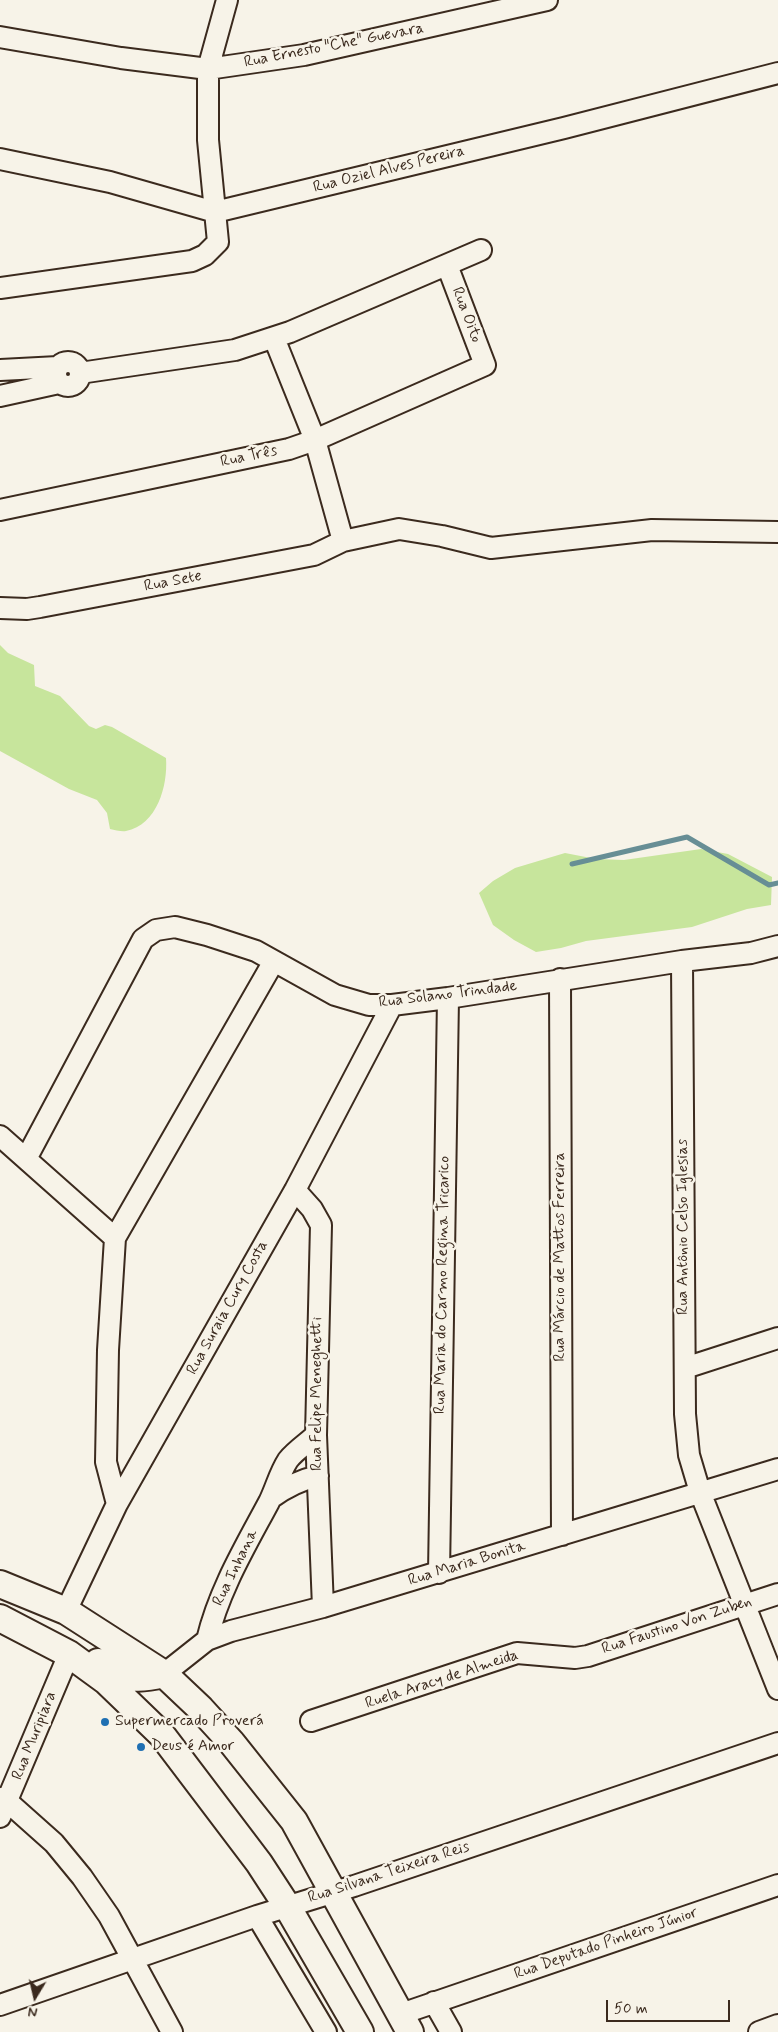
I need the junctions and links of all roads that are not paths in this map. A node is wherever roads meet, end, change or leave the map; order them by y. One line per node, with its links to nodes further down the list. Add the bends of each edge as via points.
1 (227, 0): 4 (street)
2 (547, 0): 4 (street, Rua Ernesto "Che" Guevara, via 304,55)
3 (0, 37): 4 (street, Rua Ernesto "Che" Guevara)
4 (208, 69): 7 (street, via 208,140)
5 (778, 73): 7 (street, Rua Oziel Alves Pereira)
6 (0, 159): 7 (street, Rua Oziel Alves Pereira, via 110,182)
7 (215, 212): 10 (street, via 218,242 205,255 192,261)
8 (481, 250): 9 (street)
9 (447, 265): 11 (street); 12 (street, Rua Oito)
10 (0, 288)
11 (274, 338): 14 (street, via 235,350 80,373 74,363 62,363); 16 (street)
12 (486, 365): 16 (street, Rua Três)
13 (0, 370): 14 (street)
14 (59, 375): 15 (street)
15 (0, 396)
16 (315, 440): 17 (street, Rua Três, via 289,449); 19 (street)
17 (0, 510)
18 (778, 532): 19 (street, Rua Sete, via 652,530 491,548 400,529)
19 (344, 541): 20 (street, Rua Sete, via 314,555 40,607)
20 (0, 608)
21 (778, 946): 23 (street, Rua Solano Trindade, via 751,953)
22 (274, 961): 26 (street, Rua Solano Trindade, via 349,1001); 28 (street, Rua Solano Trindade, via 256,951 175,927 162,929 143,939); 30 (street)
23 (682, 961): 24 (street, Rua Solano Trindade); 32 (street, Rua Antônio Celso Iglesias)
24 (560, 979): 25 (street, Rua Solano Trindade); 39 (street, Rua Márcio de Mattos Ferreira)
25 (448, 998): 26 (street, Rua Solano Trindade); 40 (street, Rua Maria do Carmo Regina Tricarico)
26 (392, 1005): 29 (street, Rua Suraia Cury Costa)
27 (0, 1136): 28 (street)
28 (26, 1160): 30 (street)
29 (295, 1190): 33 (street, Rua Felipe Meneghetti, via 321,1225); 38 (street, Rua Suraia Cury Costa)
30 (115, 1238): 38 (street, via 106,1462)
31 (778, 1338): 32 (street)
32 (685, 1368): 36 (street, Rua Antônio Celso Iglesias, via 689,1455)
33 (316, 1435): 35 (street, Rua Felipe Meneghetti); 37 (street, Rua Inhana, via 289,1459)
34 (778, 1469): 36 (street, Rua Maria Bonita)
35 (318, 1476): 37 (street, via 304,1479); 44 (street, Rua Felipe Meneghetti)
36 (700, 1492): 39 (street, Rua Maria Bonita); 43 (street, Rua Antônio Celso Iglesias)
37 (271, 1498): 47 (street, Rua Inhana, via 225,1586)
38 (117, 1504): 45 (street, Rua Suraia Cury Costa)
39 (562, 1535): 40 (street, Rua Maria Bonita)
40 (439, 1573): 44 (street, Rua Maria Bonita)
41 (0, 1584): 45 (main road)
42 (778, 1594): 43 (street, Rua Faustino Von Zuben)
43 (745, 1604): 49 (street, Rua Faustino Von Zuben); 51 (street, Rua Antônio Celso Iglesias)
44 (323, 1607): 47 (street, Rua Maria Bonita)
45 (66, 1611): 50 (main road)
46 (0, 1618): 48 (main road)
47 (207, 1640): 50 (street, Rua Maria Bonita)
48 (69, 1654): 50 (main road, via 88,1657 130,1678); 54 (street, Rua Muripiara); 57 (main road, via 106,1681 162,1735 259,1863)
49 (575, 1658): 52 (street, Ruela Aracy de Almeida, via 517,1653)
50 (164, 1674): 56 (main road, via 232,1744 294,1822)
51 (778, 1689)
52 (311, 1721)
53 (778, 1743): 56 (street, Rua Silvana Teixeira Reis)
54 (3, 1805): 59 (street, via 54,1843 108,1916)
55 (778, 1885): 60 (street, Rua Deputado Pinheiro Júnior)
56 (334, 1893): 57 (street, Rua Silvana Teixeira Reis); 62 (main road)
57 (287, 1906): 58 (street, Rua Silvana Teixeira Reis); 66 (main road)
58 (257, 1916): 59 (street, Rua Silvana Teixeira Reis); 65 (street)
59 (132, 1958): 61 (street, Rua Silvana Teixeira Reis); 64 (street)
60 (434, 2002): 62 (street, Rua Deputado Pinheiro Júnior); 67 (street)
61 (0, 2006)
62 (405, 2023)
63 (778, 2025): 68 (street)
64 (172, 2032)
65 (326, 2032)
66 (360, 2032)
67 (451, 2032)
68 (759, 2032)

